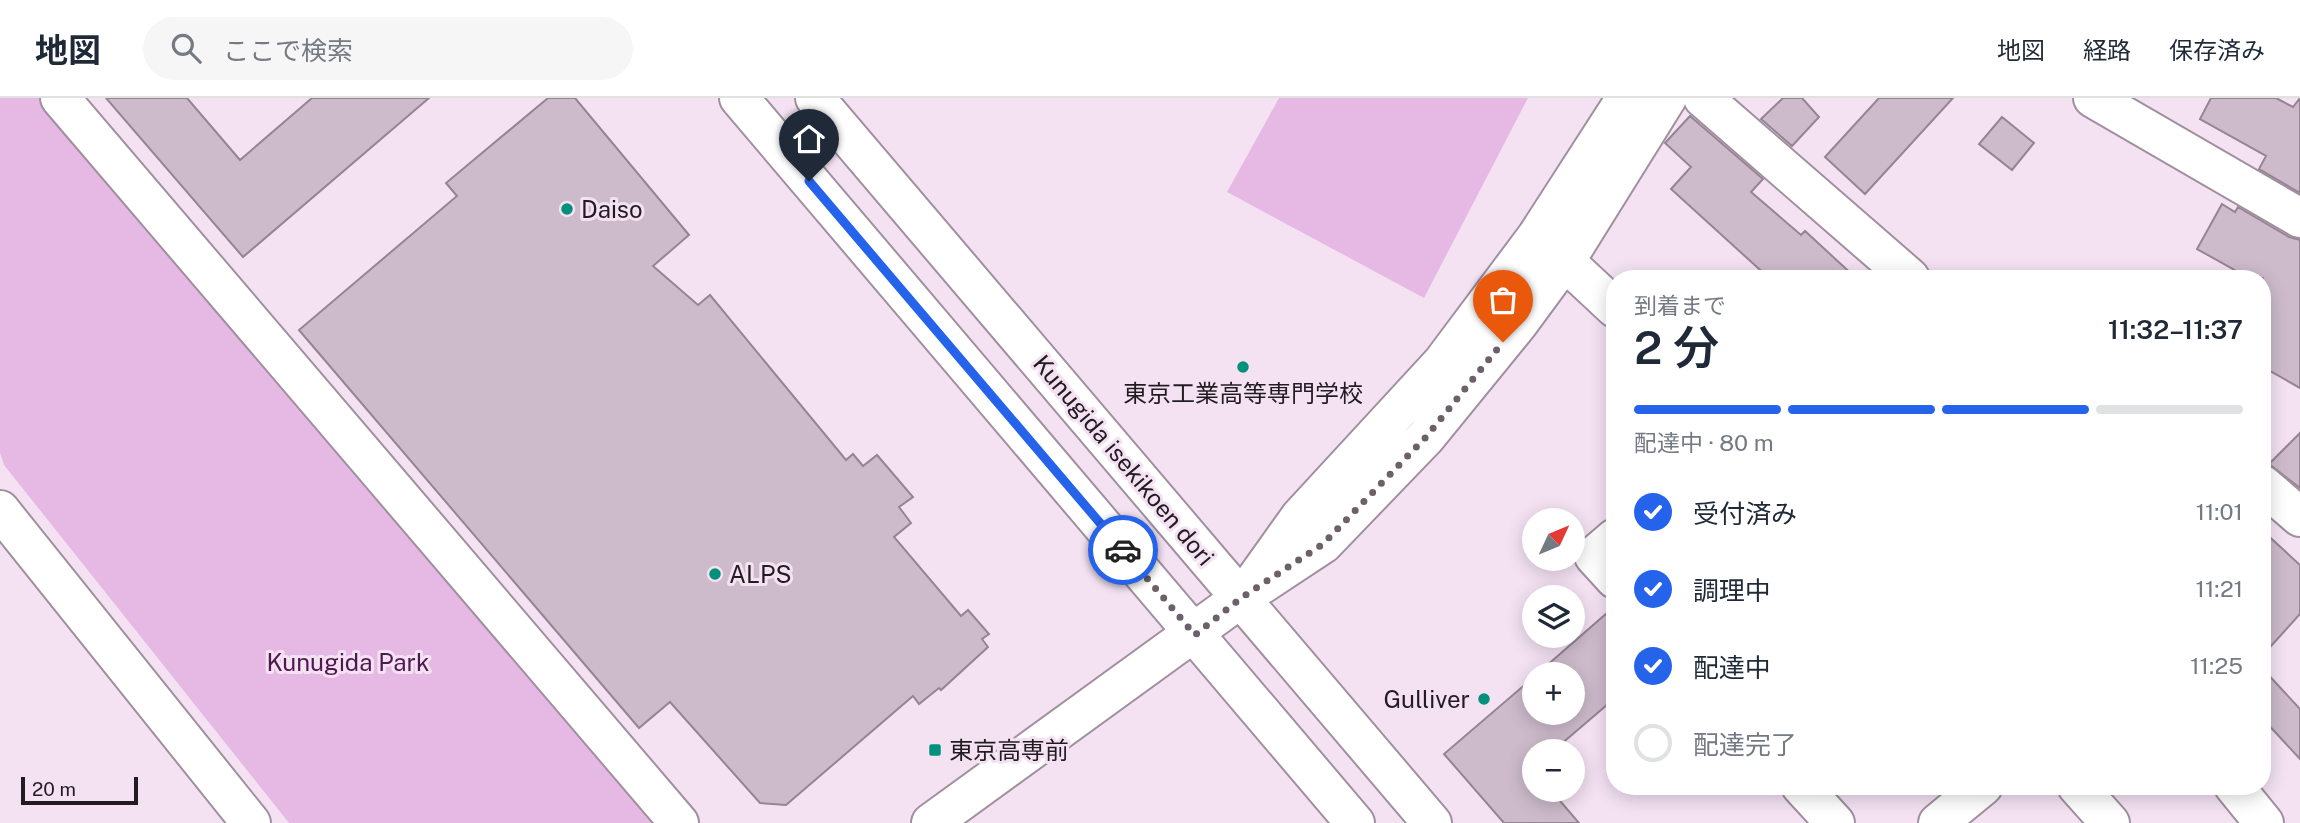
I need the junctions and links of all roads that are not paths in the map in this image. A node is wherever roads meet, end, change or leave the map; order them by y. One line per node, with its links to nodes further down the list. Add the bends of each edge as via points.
1 (60, 98): 24 (street)
2 (739, 98): 18 (street)
3 (815, 98): 17 (street, Kunugida isekikoen dori)
4 (1626, 98): 9 (street)
5 (1667, 98): 9 (street)
6 (1703, 98): 10 (street)
7 (2093, 98): 8 (street)
8 (2300, 218)
9 (1551, 249): 11 (street); 17 (street, via 1300,517)
10 (1901, 270)
11 (1606, 300)
12 (2271, 492): 14 (street)
13 (0, 510): 23 (street)
14 (2300, 517)
15 (1606, 546): 16 (street, via 1594,556)
16 (1606, 569)
17 (1241, 598): 18 (street); 27 (street, Kunugida isekikoen dori)
18 (1195, 635): 25 (street); 26 (street)
19 (1809, 795): 28 (street)
20 (1972, 795): 29 (street)
21 (2085, 795): 30 (street)
22 (2241, 795): 31 (street)
23 (251, 823)
24 (679, 823)
25 (931, 823)
26 (1355, 823)
27 (1432, 823)
28 (1835, 823)
29 (1938, 823)
30 (2109, 823)
31 (2264, 823)

